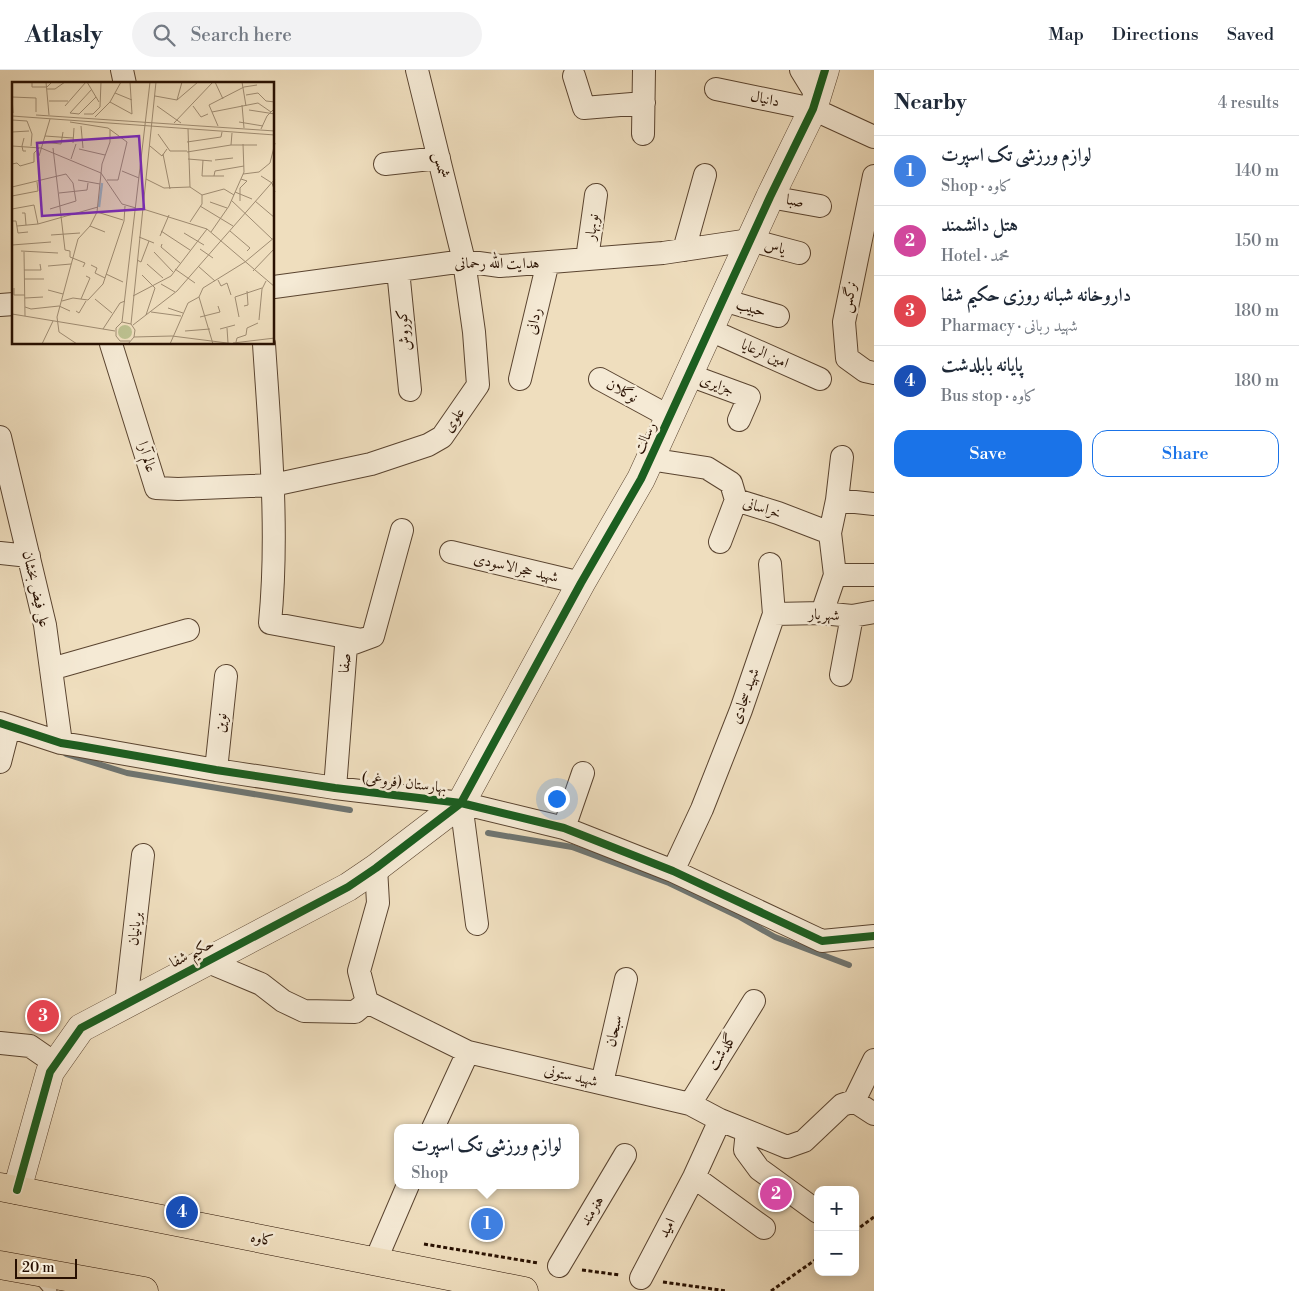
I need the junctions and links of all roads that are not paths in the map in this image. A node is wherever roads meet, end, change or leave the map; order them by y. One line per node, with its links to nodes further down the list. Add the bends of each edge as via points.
1 (417, 70): 11 (street, شمس)
2 (644, 70): 8 (street)
3 (800, 70): 7 (street)
4 (825, 70): 7 (street, رسالت)
5 (574, 76): 8 (street, via 584,108)
6 (716, 89): 7 (street, دانیال)
7 (815, 103): 10 (street, دانیال); 16 (street, رسالت)
8 (644, 104): 9 (street)
9 (643, 134)
10 (874, 137)
11 (439, 158): 12 (street); 22 (street, شمس)
12 (385, 164)
13 (705, 175): 19 (street)
14 (874, 176): 31 (street, نرگس, via 844,322 846,358)
15 (596, 195): 21 (street, نوبهار)
16 (770, 197): 17 (street, صبا); 18 (street, رسالت)
17 (820, 206)
18 (750, 240): 19 (street, هدایت الله رحمانی); 20 (street, یاس); 26 (street, رسالت)
19 (684, 250): 21 (street, هدایت الله رحمانی)
20 (799, 253)
21 (587, 259): 23 (street, هدایت الله رحمانی)
22 (464, 261): 23 (street, هدایت الله رحمانی, via 500,266); 24 (street, هدایت الله رحمانی); 42 (street, علوی, via 478,385 442,437 428,445 371,464)
23 (548, 262): 33 (street, ردانی)
24 (398, 270): 25 (street, هدایت الله رحمانی); 36 (street, کوروش)
25 (275, 287)
26 (723, 300): 27 (street, حبیب); 28 (street, رسالت)
27 (778, 316)
28 (710, 330): 32 (street, رسالت); 35 (street, امین الرعایا)
29 (111, 345): 42 (street, عالم آرا, via 156,488)
30 (264, 345): 42 (street)
31 (874, 373)
32 (689, 375): 37 (street, رسالت); 38 (street, جزایری, via 749,398)
33 (520, 379)
34 (600, 379): 37 (street, نوگلان)
35 (820, 379)
36 (410, 390)
37 (670, 418): 41 (street, رسالت)
38 (739, 420)
39 (0, 437): 51 (street, علی فیض بخشان)
40 (842, 457): 44 (street)
41 (649, 459): 43 (street, خراسانی, via 707,468 731,483); 55 (street, رسالت, via 641,479)
42 (273, 485): 60 (street, via 270,623)
43 (736, 500): 47 (street, خراسانی); 48 (street)
44 (837, 500): 45 (street); 47 (street)
45 (874, 504)
46 (402, 530): 60 (street, صفا, via 373,636)
47 (830, 533): 53 (street)
48 (720, 542)
49 (452, 552): 55 (street, شهید حجرالاسودی)
50 (0, 553): 51 (street)
51 (29, 556): 61 (street, علی فیض بخشان, via 45,624)
52 (770, 564): 57 (street, شهید سجادی)
53 (834, 575): 54 (street); 56 (street)
54 (874, 575)
55 (581, 583): 69 (street, رسالت)
56 (822, 613): 57 (street, شهریار); 58 (street, شهریار)
57 (774, 614): 73 (street, شهید سجادی, via 702,809)
58 (863, 614): 62 (street)
59 (188, 630): 61 (street)
60 (362, 640): 68 (street, صفا, via 346,646)
61 (51, 669): 65 (street, علی فیض بخشان)
62 (842, 675)
63 (226, 676): 66 (street, نوین)
64 (5, 737): 65 (street, بهارستان (فروغی))
65 (61, 743): 66 (street, بهارستان (فروغی))
66 (216, 770): 68 (street, بهارستان (فروغی))
67 (583, 773): 70 (street)
68 (335, 788): 69 (street, بهارستان (فروغی))
69 (461, 803): 70 (street, بهارستان (فروغی)); 72 (street, حکیم شفا); 74 (street)
70 (564, 828): 73 (street, بهارستان (فروغی))
71 (143, 855): 80 (street, بریانیان)
72 (376, 868): 76 (street, حکیم شفا, via 348,887); 79 (street, via 378,903 359,971)
73 (672, 871): 75 (street, بهارستان (فروغی), via 822,941)
74 (477, 924)
75 (874, 936)
76 (206, 961): 79 (street, via 261,984 304,1011 355,1012); 80 (street, حکیم شفا)
77 (626, 979): 85 (street, سبحان)
78 (754, 1001): 87 (street, گلدشت)
79 (366, 1002): 82 (street, شهید ستونی)
80 (126, 1004): 84 (street, حکیم شفا, via 81,1028)
81 (0, 1043): 84 (street, via 30,1046)
82 (468, 1052): 85 (street, شهید ستونی); 90 (street)
83 (874, 1060): 86 (street)
84 (56, 1064): 94 (street, حکیم شفا, via 50,1072)
85 (602, 1083): 87 (street, شهید ستونی)
86 (854, 1101): 88 (street); 91 (street, شهید ستونی, via 842,1105 804,1141 787,1146)
87 (690, 1104): 89 (street, شهید ستونی)
88 (874, 1114)
89 (720, 1120): 91 (street, شهید ستونی); 93 (street, امید)
90 (435, 1124)
91 (747, 1131): 96 (street, via 745,1150 759,1170)
92 (625, 1155): 99 (street, هنرمند)
93 (694, 1177): 97 (street); 101 (street, امید)
94 (8, 1189): 98 (main road, کاوه)
95 (406, 1189): 98 (street)
96 (814, 1209)
97 (764, 1228)
98 (375, 1262): 104 (main road, کاوه)
99 (559, 1266)
100 (1, 1268): 102 (main road)
101 (641, 1278)
102 (43, 1281): 103 (main road)
103 (144, 1291)
104 (524, 1291)

